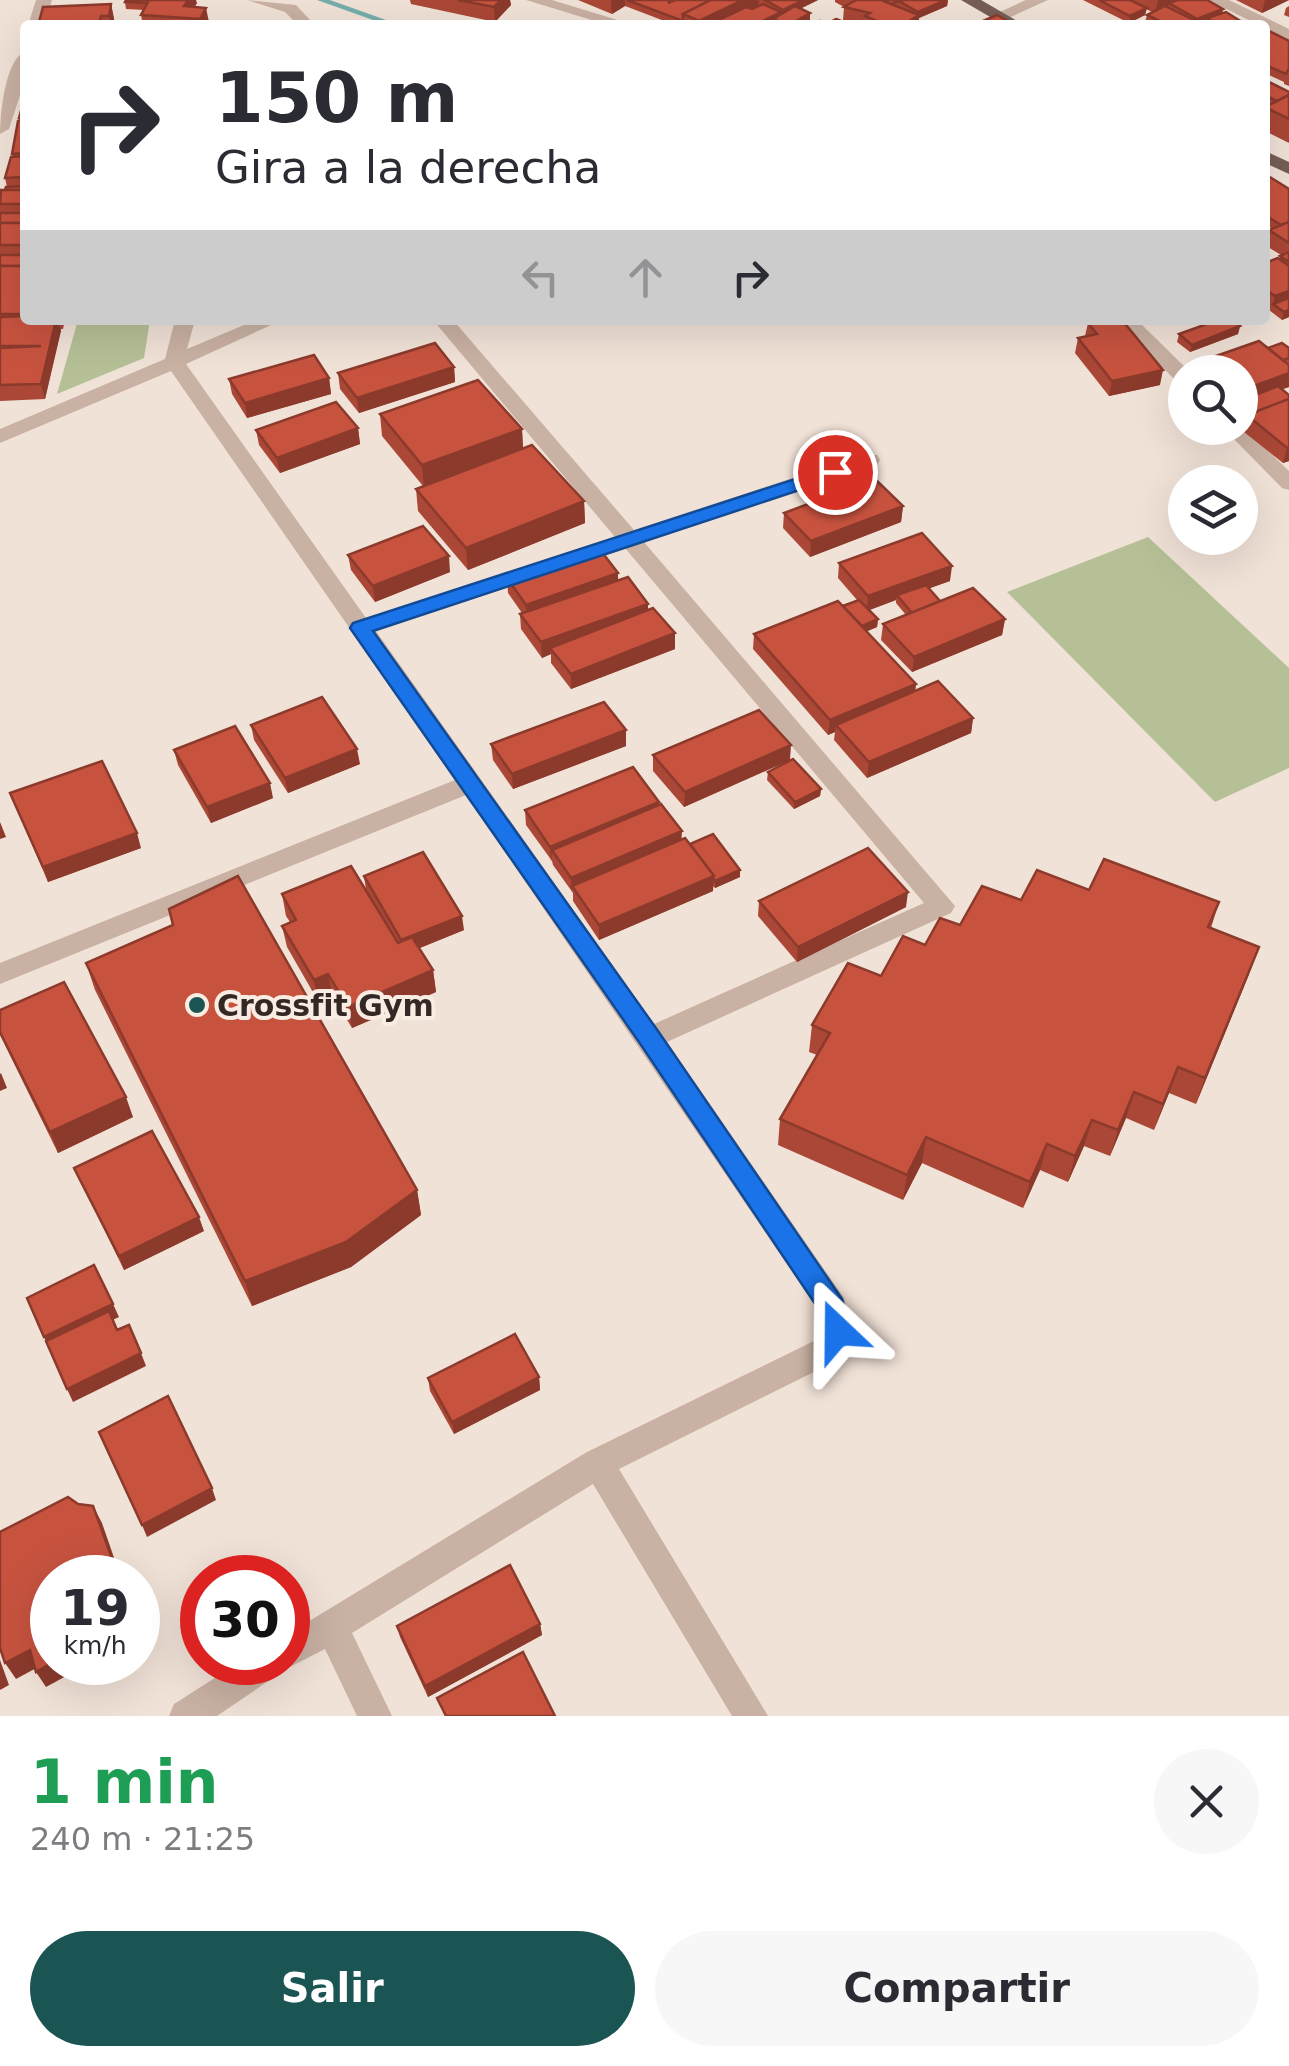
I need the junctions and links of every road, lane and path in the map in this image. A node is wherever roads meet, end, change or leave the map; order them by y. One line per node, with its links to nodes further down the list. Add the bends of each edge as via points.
1 (254, 0): 7 (street, via 290,8)
2 (534, 0): 8 (street)
3 (969, 0): 6 (main road)
4 (1040, 0): 6 (street)
5 (1216, 0): 11 (street)
6 (999, 16): 9 (street); 10 (main road)
7 (303, 20)
8 (608, 20)
9 (990, 20)
10 (1007, 20)
11 (1258, 20)
12 (20, 71): 13 (street)
13 (0, 130)
14 (184, 325): 18 (street)
15 (260, 325): 18 (street)
16 (447, 325): 24 (street)
17 (1131, 325): 19 (street)
18 (174, 361): 20 (street); 25 (street)
19 (1168, 362)
20 (0, 437)
21 (1251, 445): 23 (street)
22 (870, 460): 24 (street)
23 (1289, 483)
24 (630, 540): 25 (street); 28 (street, via 942,906)
25 (360, 628): 26 (street)
26 (469, 784): 27 (street); 28 (street)
27 (0, 974)
28 (649, 1038): 29 (street, via 833,1308 838,1331 830,1348)
29 (598, 1464): 30 (street); 35 (street)
30 (331, 1626): 31 (street); 34 (street)
31 (310, 1639)
32 (235, 1685): 33 (street)
33 (186, 1716)
34 (374, 1716)
35 (750, 1716)

